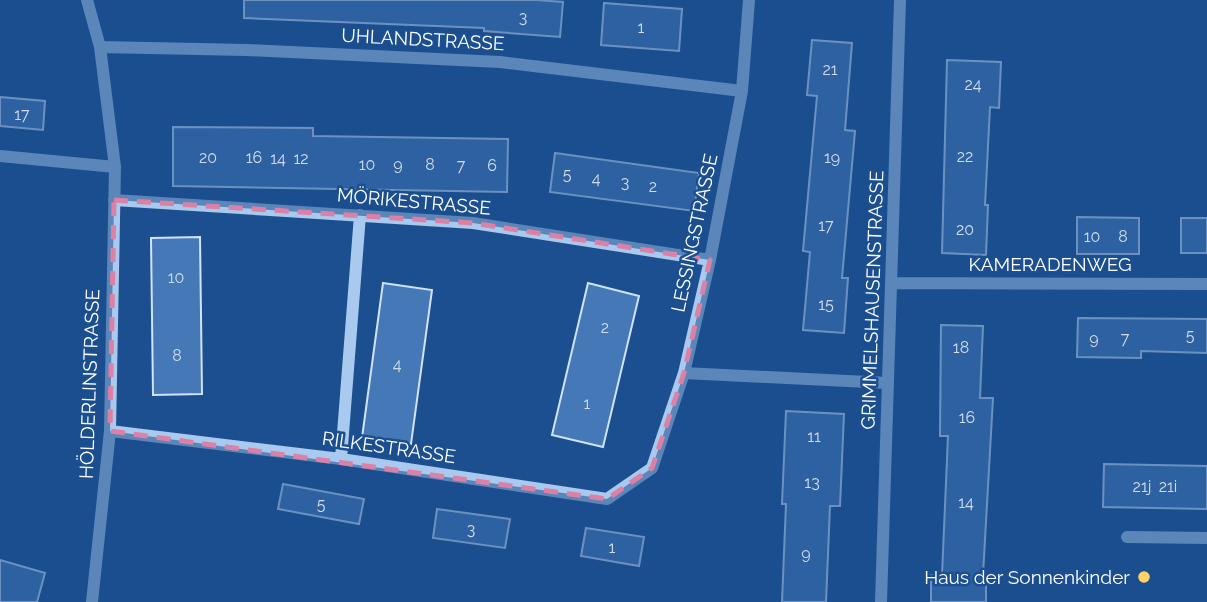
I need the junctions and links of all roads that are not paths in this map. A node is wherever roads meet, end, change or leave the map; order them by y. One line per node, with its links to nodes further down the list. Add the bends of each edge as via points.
1 (87, 0): 4 (street, HÖLDERLINSTRASSE)
2 (749, 0): 5 (street, LESSINGSTRASSE)
3 (900, 0): 11 (street, GRIMMELSHAUSENSTRASSE)
4 (100, 47): 5 (street, UHLANDSTRASSE, via 475,61); 7 (street, HÖLDERLINSTRASSE)
5 (742, 91): 10 (street, LESSINGSTRASSE)
6 (0, 156): 7 (street)
7 (115, 167): 8 (street, HÖLDERLINSTRASSE)
8 (114, 200): 9 (street, MÖRIKESTRASSE); 15 (street, HÖLDERLINSTRASSE)
9 (359, 215): 10 (street, MÖRIKESTRASSE, via 473,223); 16 (street)
10 (710, 260): 13 (street, LESSINGSTRASSE)
11 (893, 283): 12 (street, KAMERADENWEG); 14 (street, GRIMMELSHAUSENSTRASSE)
12 (1207, 284)
13 (684, 373): 14 (street); 17 (street, LESSINGSTRASSE)
14 (888, 383): 21 (street, GRIMMELSHAUSENSTRASSE)
15 (110, 431): 16 (street, RILKESTRASSE); 20 (street, HÖLDERLINSTRASSE)
16 (341, 459): 17 (street, RILKESTRASSE, via 607,499)
17 (652, 468)
18 (1127, 537): 19 (street)
19 (1207, 538)
20 (92, 602)
21 (881, 602)

